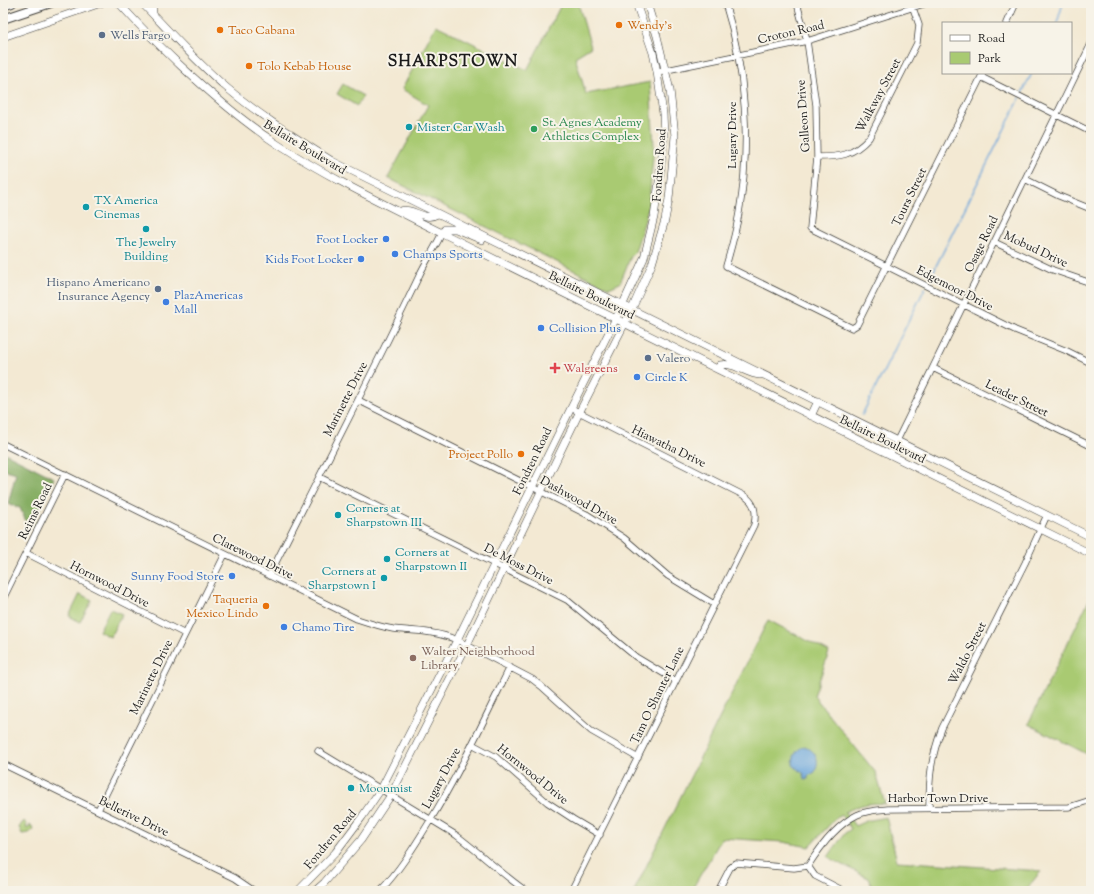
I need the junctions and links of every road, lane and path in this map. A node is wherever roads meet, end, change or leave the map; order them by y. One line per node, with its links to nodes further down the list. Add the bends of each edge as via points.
1 (12, 3): 14 (highway)
2 (51, 3): 17 (highway)
3 (101, 3): 13 (main road)
4 (119, 3): 32 (main road, Bellaire Boulevard, via 166,52 245,122 318,169)
5 (142, 3): 16 (main road, Bellaire Boulevard)
6 (152, 3): 16 (main road)
7 (636, 3): 25 (main road, Fondren Road)
8 (647, 3): 24 (main road, Fondren Road)
9 (724, 3): 23 (street, Lugary Drive)
10 (797, 3): 20 (street, Galleon Drive)
11 (927, 3): 15 (street, Croton Road)
12 (1016, 3): 18 (street)
13 (90, 5): 19 (main road)
14 (3, 6)
15 (913, 8): 20 (street, Croton Road); 29 (street, Walkway Street, via 919,25 918,43 869,138 862,146 845,155)
16 (153, 14): 33 (main road, Bellaire Boulevard, via 227,88 285,131 338,164)
17 (3, 18)
18 (1007, 22)
19 (3, 37)
20 (807, 41): 23 (street, Croton Road); 29 (street, Galleon Drive, via 816,105)
21 (1091, 44): 22 (street, Osage Road)
22 (1089, 52): 27 (street, Osage Road)
23 (738, 55): 24 (street, Croton Road); 47 (street, Lugary Drive, via 744,102 743,185 726,266)
24 (666, 70): 25 (street, Croton Road); 35 (main road, Fondren Road, via 675,136)
25 (657, 72): 34 (main road, Fondren Road, via 664,135)
26 (982, 75): 27 (street); 40 (street, Tours Street)
27 (1056, 115): 28 (street); 30 (street, Osage Road)
28 (1091, 132)
29 (817, 157): 36 (street, Galleon Drive)
30 (1025, 179): 31 (street); 39 (street, Osage Road)
31 (1091, 209)
32 (398, 211): 33 (main road, via 428,217); 37 (main road, Bellaire Boulevard)
33 (438, 214): 38 (main road, Bellaire Boulevard)
34 (654, 217): 35 (main road); 42 (main road, Fondren Road, via 644,258)
35 (665, 220): 44 (main road, Fondren Road, via 652,264)
36 (810, 228): 40 (street, Edgemoor Drive)
37 (442, 233): 38 (main road, via 445,229 452,228 482,240); 45 (main road, Bellaire Boulevard); 52 (street, Marinette Drive, via 424,264)
38 (496, 242): 42 (main road, Bellaire Boulevard)
39 (994, 242): 41 (street, Mobud Drive, via 1053,270); 43 (street, Osage Road)
40 (888, 266): 43 (street, Edgemoor Drive); 47 (street, Tours Street, via 858,325)
41 (1091, 283)
42 (623, 304): 44 (main road, Bellaire Boulevard); 45 (main road, Fondren Road)
43 (964, 305): 48 (street, Edgemoor Drive); 49 (street, Osage Road)
44 (632, 309): 46 (main road, Fondren Road); 51 (main road, Bellaire Boulevard)
45 (616, 320): 46 (main road, Bellaire Boulevard); 54 (main road, Fondren Road)
46 (624, 324): 50 (main road, Bellaire Boulevard); 55 (main road, Fondren Road)
47 (852, 328)
48 (1091, 363)
49 (933, 368): 57 (street, Osage Road); 59 (street, Leader Street)
50 (716, 369): 51 (main road, via 720,365 730,364 754,375); 56 (main road, Bellaire Boulevard)
51 (768, 376): 53 (main road, Bellaire Boulevard)
52 (358, 400): 62 (street, Marinette Drive); 63 (street, Dashwood Drive)
53 (818, 401): 56 (main road); 57 (main road, Bellaire Boulevard)
54 (571, 408): 55 (street, Hiawatha Drive); 63 (main road, Fondren Road)
55 (579, 413): 64 (main road, Fondren Road); 65 (street, Hiawatha Drive, via 743,495)
56 (811, 416): 60 (main road, Bellaire Boulevard)
57 (897, 440): 60 (street, Osage Road); 66 (main road, Bellaire Boulevard)
58 (3, 444): 61 (street, Clarewood Drive)
59 (1091, 446)
60 (890, 455): 67 (main road, Bellaire Boulevard)
61 (65, 474): 69 (street, Reims Road); 70 (street, Clarewood Drive)
62 (319, 477): 72 (street, De Moss Drive); 74 (street, Marinette Drive)
63 (532, 486): 64 (street, Dashwood Drive); 72 (main road, Fondren Road)
64 (541, 491): 73 (main road, Fondren Road); 76 (street, Dashwood Drive, via 601,522 668,576)
65 (755, 508): 76 (street, Tam O Shanter Lane, via 754,525)
66 (1047, 515): 67 (street, Waldo Street); 68 (main road, Bellaire Boulevard)
67 (1040, 529): 71 (main road, Bellaire Boulevard); 89 (street, Waldo Street, via 942,728 932,755)
68 (1091, 537)
69 (26, 553): 75 (street, Reims Road); 77 (street, Hornwood Drive)
70 (224, 554): 74 (street, Clarewood Drive); 77 (street, Marinette Drive)
71 (1091, 554)
72 (494, 564): 73 (street, De Moss Drive); 78 (main road, Fondren Road)
73 (503, 568): 79 (main road, Fondren Road); 81 (street, De Moss Drive, via 566,600 636,658)
74 (269, 576): 78 (street, Clarewood Drive, via 365,622 393,629 431,632)
75 (3, 599)
76 (714, 604): 81 (street, Tam O Shanter Lane)
77 (185, 634): 90 (street, Marinette Drive)
78 (457, 640): 79 (street, Clarewood Drive); 86 (main road, Fondren Road)
79 (467, 645): 80 (street, Clarewood Drive); 87 (main road, Fondren Road)
80 (510, 667): 82 (street, Lugary Drive); 84 (street, Clarewood Drive, via 541,686 591,731)
81 (676, 681): 84 (street, Tam O Shanter Lane)
82 (472, 744): 91 (street, Lugary Drive); 92 (street, Hornwood Drive, via 496,757 547,802)
83 (318, 750): 86 (street)
84 (638, 758): 92 (street, Tam O Shanter Lane)
85 (3, 764): 90 (street, Bellerive Drive)
86 (381, 789): 87 (street); 96 (main road, Fondren Road, via 335,853)
87 (392, 795): 91 (street); 97 (main road, Fondren Road, via 361,840)
88 (1091, 800): 89 (street, Harbor Town Drive, via 1069,807)
89 (929, 808): 93 (street, Harbor Town Drive, via 874,810 857,815 836,830 814,855)
90 (98, 810): 95 (street, Bellerive Drive, via 236,878)
91 (432, 819): 94 (street, Lugary Drive); 98 (street, via 475,849)
92 (600, 835): 99 (street, Tam O Shanter Lane)
93 (808, 866): 100 (street, via 794,868 736,863 730,868); 101 (street, via 812,874)
94 (383, 890)
95 (254, 891)
96 (298, 891)
97 (315, 891)
98 (526, 891)
99 (571, 891)
100 (718, 891)
101 (844, 891)

